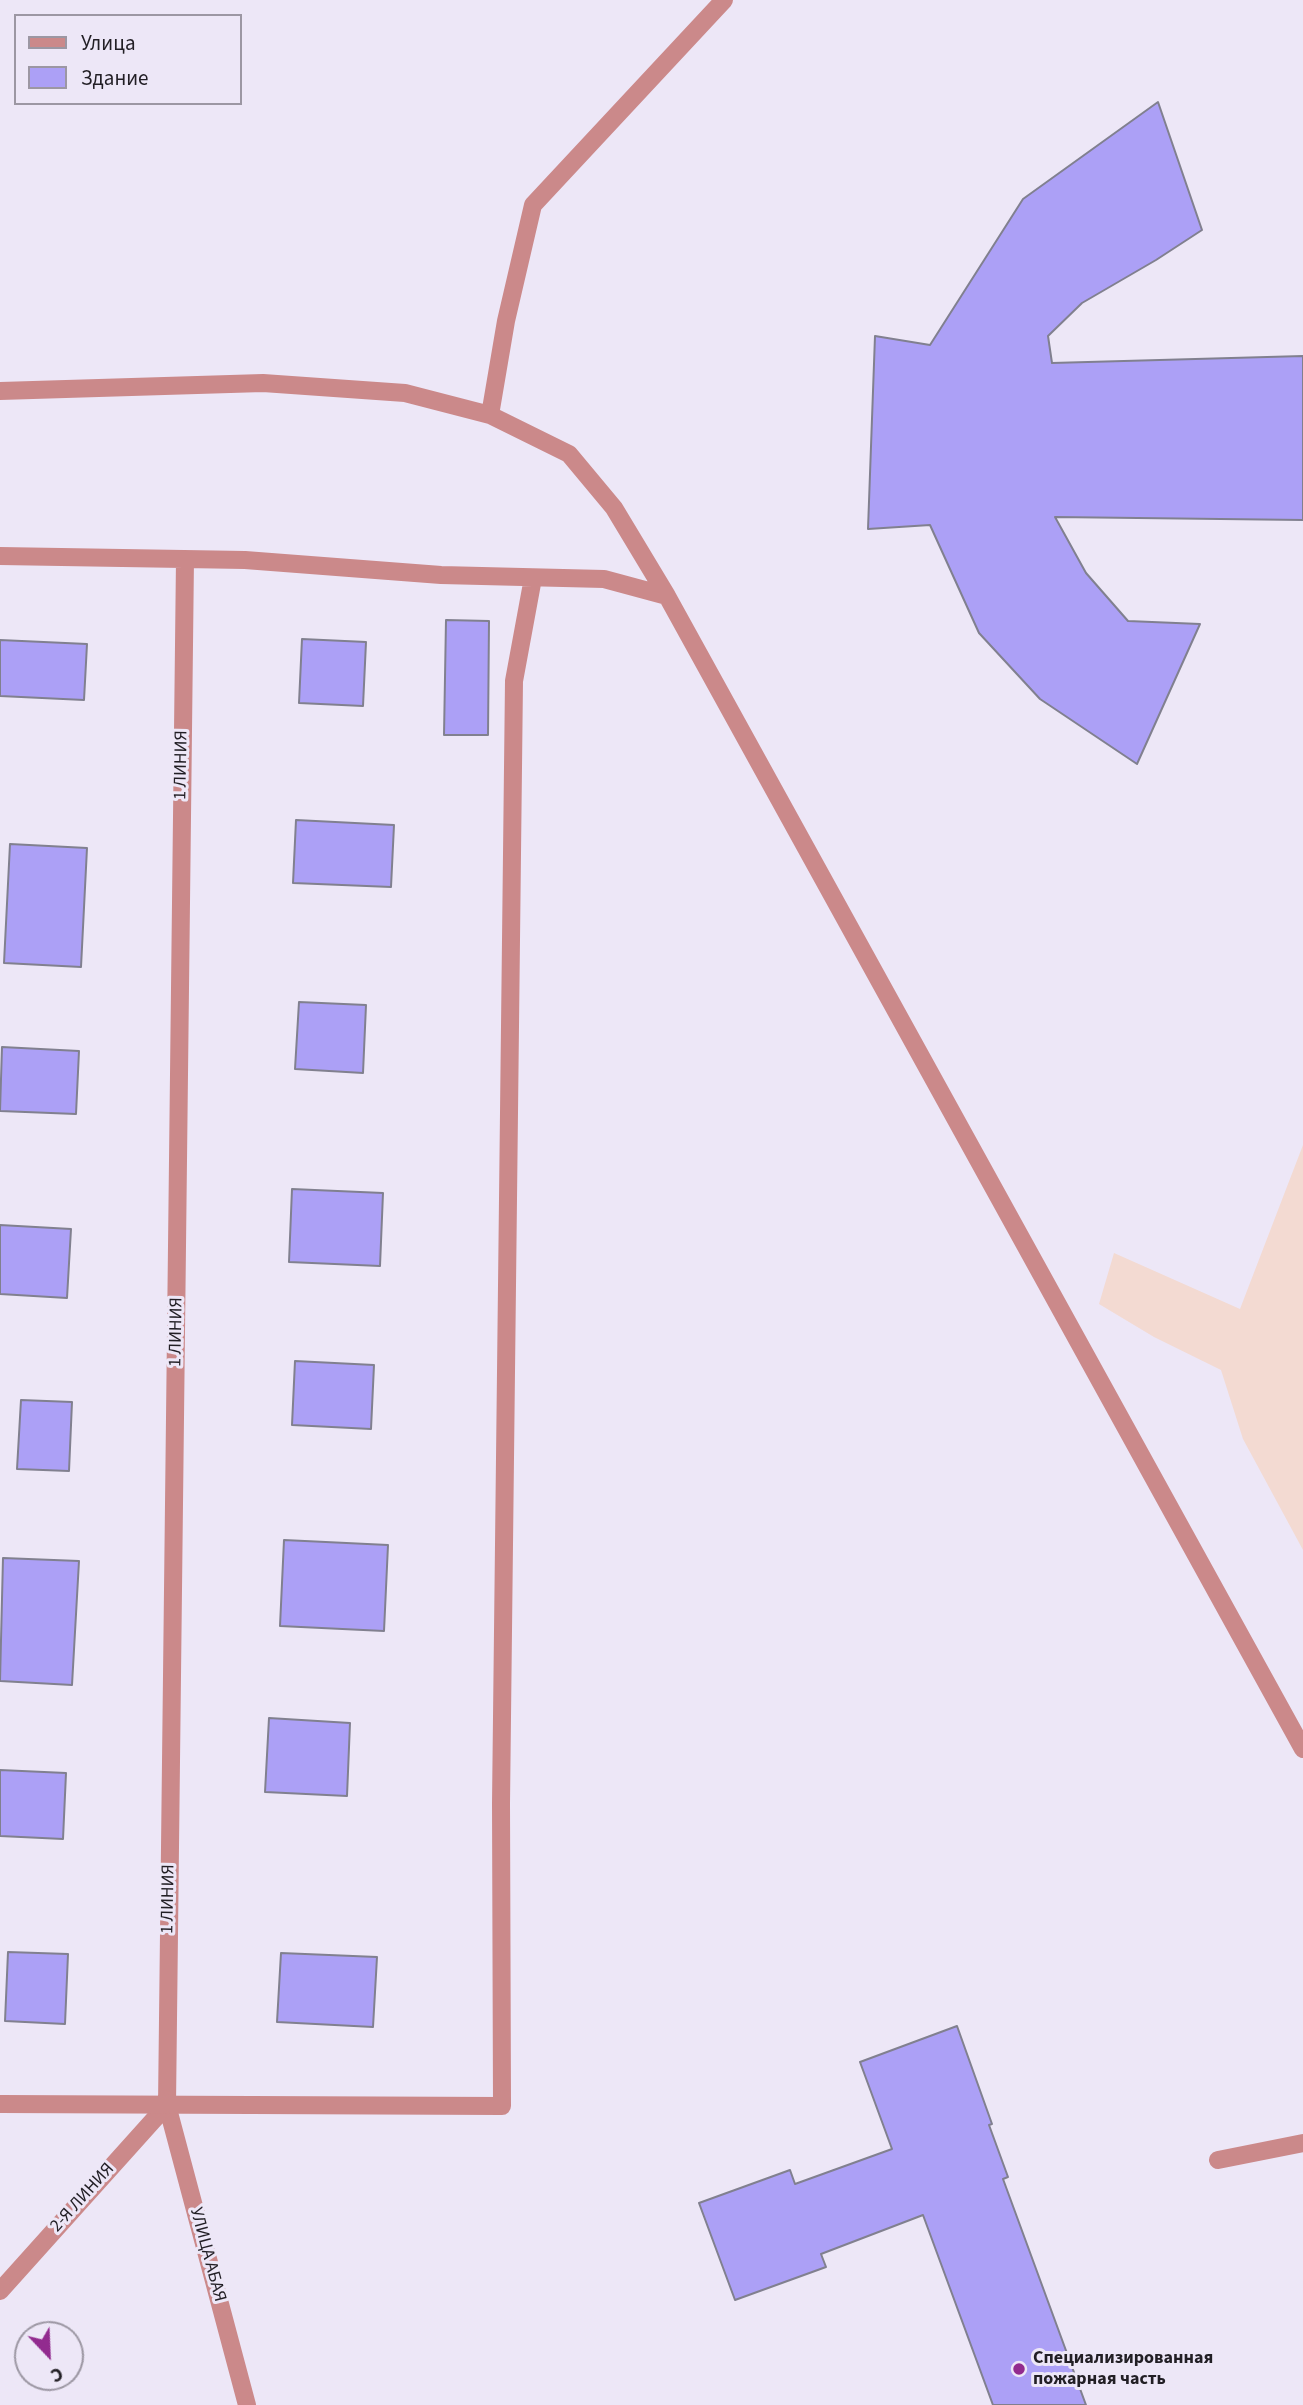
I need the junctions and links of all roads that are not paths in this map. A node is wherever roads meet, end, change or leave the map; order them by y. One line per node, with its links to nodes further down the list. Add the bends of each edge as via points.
1 (724, 0): 3 (street, via 533,205)
2 (0, 391): 3 (street, via 263,383 405,393)
3 (490, 415): 7 (street, via 569,454 614,508)
4 (0, 556): 5 (street)
5 (185, 559): 6 (street); 10 (street, 1 ЛИНИЯ)
6 (533, 578): 7 (street, via 604,579); 10 (street, via 514,681 501,1802 502,2106)
7 (667, 596): 8 (street)
8 (1303, 1749)
9 (0, 2104): 10 (street)
10 (167, 2105): 13 (street, 2-Я ЛИНИЯ); 14 (street, УЛИЦА АБАЯ)
11 (1303, 2143): 12 (street)
12 (1218, 2160)
13 (0, 2291)
14 (247, 2405)

